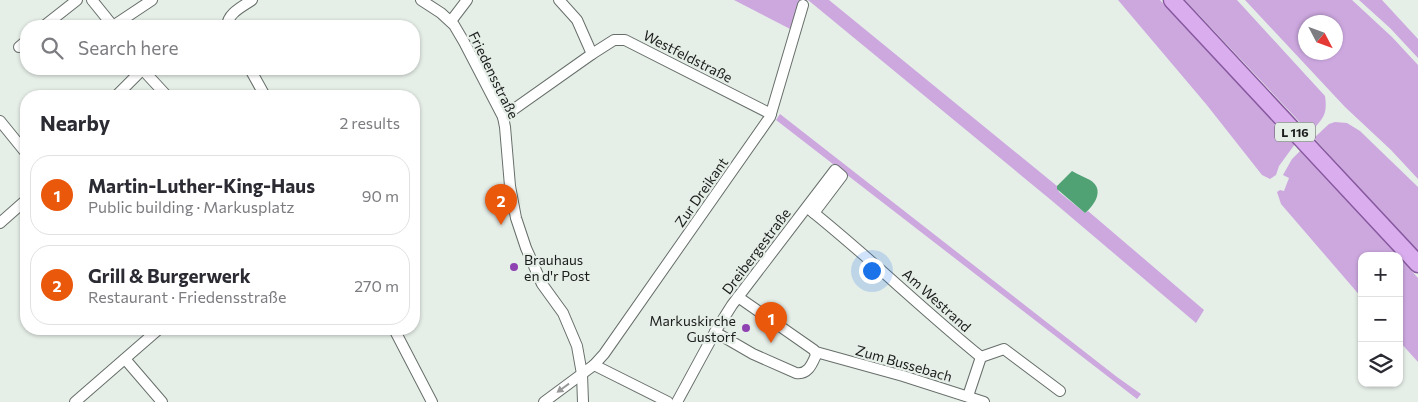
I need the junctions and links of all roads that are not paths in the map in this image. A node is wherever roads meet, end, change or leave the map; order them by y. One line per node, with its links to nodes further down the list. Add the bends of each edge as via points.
1 (77, 0): 10 (street)
2 (92, 0): 11 (street)
3 (152, 0): 12 (street)
4 (252, 0): 13 (street)
5 (420, 0): 14 (street, Friedensstraße)
6 (466, 0): 14 (street)
7 (559, 0): 15 (street, via 577,20)
8 (1172, 0): 29 (main road, L 116)
9 (803, 5): 22 (street, Zur Dreikant)
10 (52, 20)
11 (108, 20)
12 (122, 20)
13 (228, 20)
14 (450, 21): 23 (street, Friedensstraße)
15 (592, 54): 22 (street, Westfeldstraße, via 614,40 625,40); 23 (street, Westfeldstraße)
16 (137, 75): 19 (street)
17 (148, 75): 20 (street)
18 (253, 75): 21 (street)
19 (122, 90)
20 (162, 90)
21 (262, 90)
22 (772, 114): 37 (street, Zur Dreikant)
23 (503, 117): 38 (street, Friedensstraße, via 510,186 520,230 542,284 564,313 577,346)
24 (0, 121): 25 (street)
25 (20, 146)
26 (20, 205): 28 (street)
27 (810, 210): 30 (street, Dreibergestraße); 35 (street, Am Westrand)
28 (0, 222)
29 (1418, 264)
30 (738, 296): 31 (street, Dreibergestraße); 34 (street)
31 (715, 332): 34 (street, via 798,374 806,371); 47 (street, Dreibergestraße)
32 (151, 335): 36 (street)
33 (397, 335): 43 (street)
34 (816, 352): 40 (street, Zum Bussebach)
35 (980, 357): 39 (street, via 1004,348); 40 (street)
36 (125, 359): 41 (street); 42 (street)
37 (594, 365): 38 (street, Zur Dreikant); 46 (street)
38 (582, 374): 44 (street, Zur Dreikant, one-way to 44); 45 (street, Friedensstraße)
39 (1060, 390)
40 (968, 396): 48 (street, Zum Bussebach)
41 (75, 402)
42 (162, 402)
43 (432, 402)
44 (544, 402)
45 (583, 402)
46 (668, 402)
47 (677, 402)
48 (984, 402)

